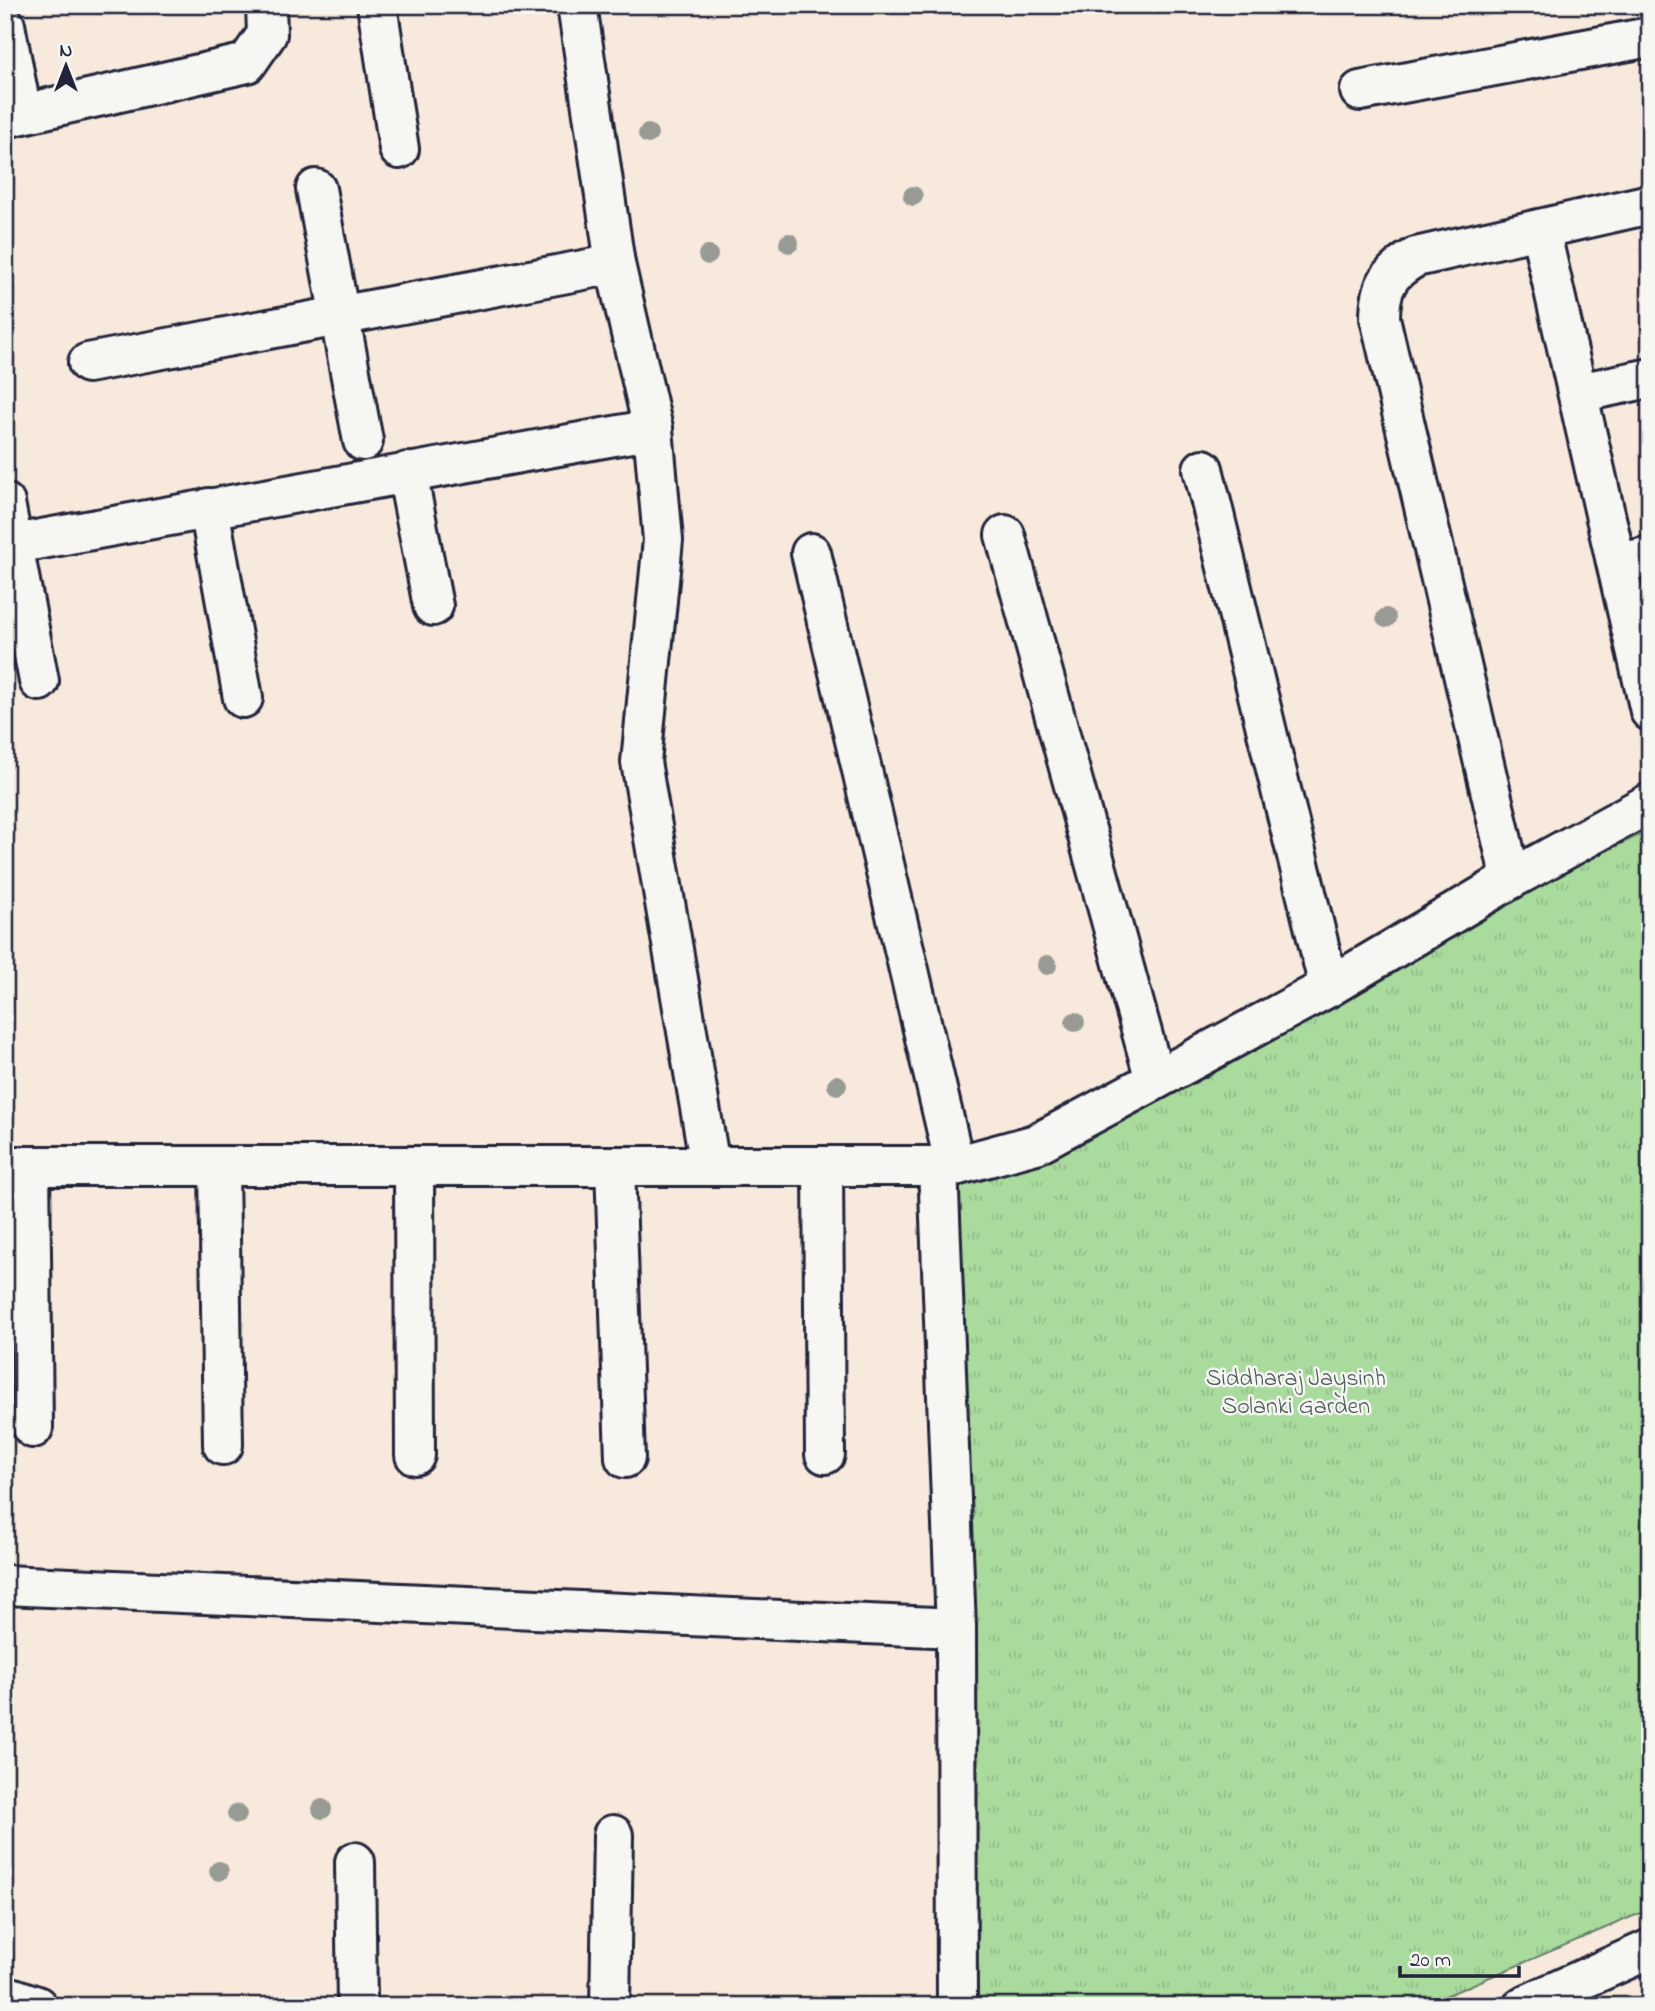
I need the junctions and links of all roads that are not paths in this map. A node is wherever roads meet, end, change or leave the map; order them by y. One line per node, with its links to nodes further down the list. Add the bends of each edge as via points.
1 (266, 5): 7 (street, via 267,34 247,63)
2 (377, 5): 8 (street)
3 (578, 5): 12 (street)
4 (5, 25): 7 (street)
5 (1650, 37): 6 (street)
6 (1360, 90)
7 (14, 116)
8 (399, 149)
9 (316, 189): 13 (street)
10 (1650, 204): 11 (street)
11 (1540, 229): 16 (street); 32 (street, via 1416,257 1397,268 1383,284 1380,296 1380,317)
12 (615, 264): 13 (street); 17 (street)
13 (341, 317): 14 (street); 18 (street)
14 (88, 362)
15 (1650, 378): 16 (street)
16 (1578, 393): 26 (street)
17 (653, 429): 20 (street); 39 (street, via 663,540 641,762)
18 (363, 441)
19 (1203, 469): 33 (street)
20 (407, 472): 22 (street); 27 (street)
21 (5, 503): 24 (street)
22 (209, 508): 24 (street); 29 (street)
23 (1005, 535): 34 (street)
24 (14, 544): 28 (street)
25 (811, 553): 41 (street)
26 (1633, 560): 30 (street)
27 (433, 606)
28 (38, 681)
29 (243, 698)
30 (1650, 711)
31 (1650, 803): 32 (street)
32 (1511, 879): 33 (street)
33 (1329, 987): 34 (street)
34 (1156, 1080): 41 (street, via 1036,1144)
35 (18, 1166): 36 (street); 42 (street)
36 (219, 1166): 37 (street); 43 (street)
37 (414, 1166): 38 (street); 45 (street)
38 (615, 1166): 39 (street); 46 (street)
39 (710, 1166): 40 (street)
40 (823, 1166): 41 (street); 44 (street)
41 (946, 1166): 48 (street)
42 (33, 1428)
43 (223, 1445)
44 (825, 1454)
45 (415, 1455)
46 (625, 1458)
47 (5, 1585): 48 (street)
48 (956, 1628): 56 (street)
49 (613, 1835): 55 (street)
50 (355, 1862): 54 (street)
51 (1650, 1949): 57 (street)
52 (5, 1995): 53 (street)
53 (37, 2006)
54 (357, 2006)
55 (610, 2006)
56 (957, 2006)
57 (1523, 2006)

